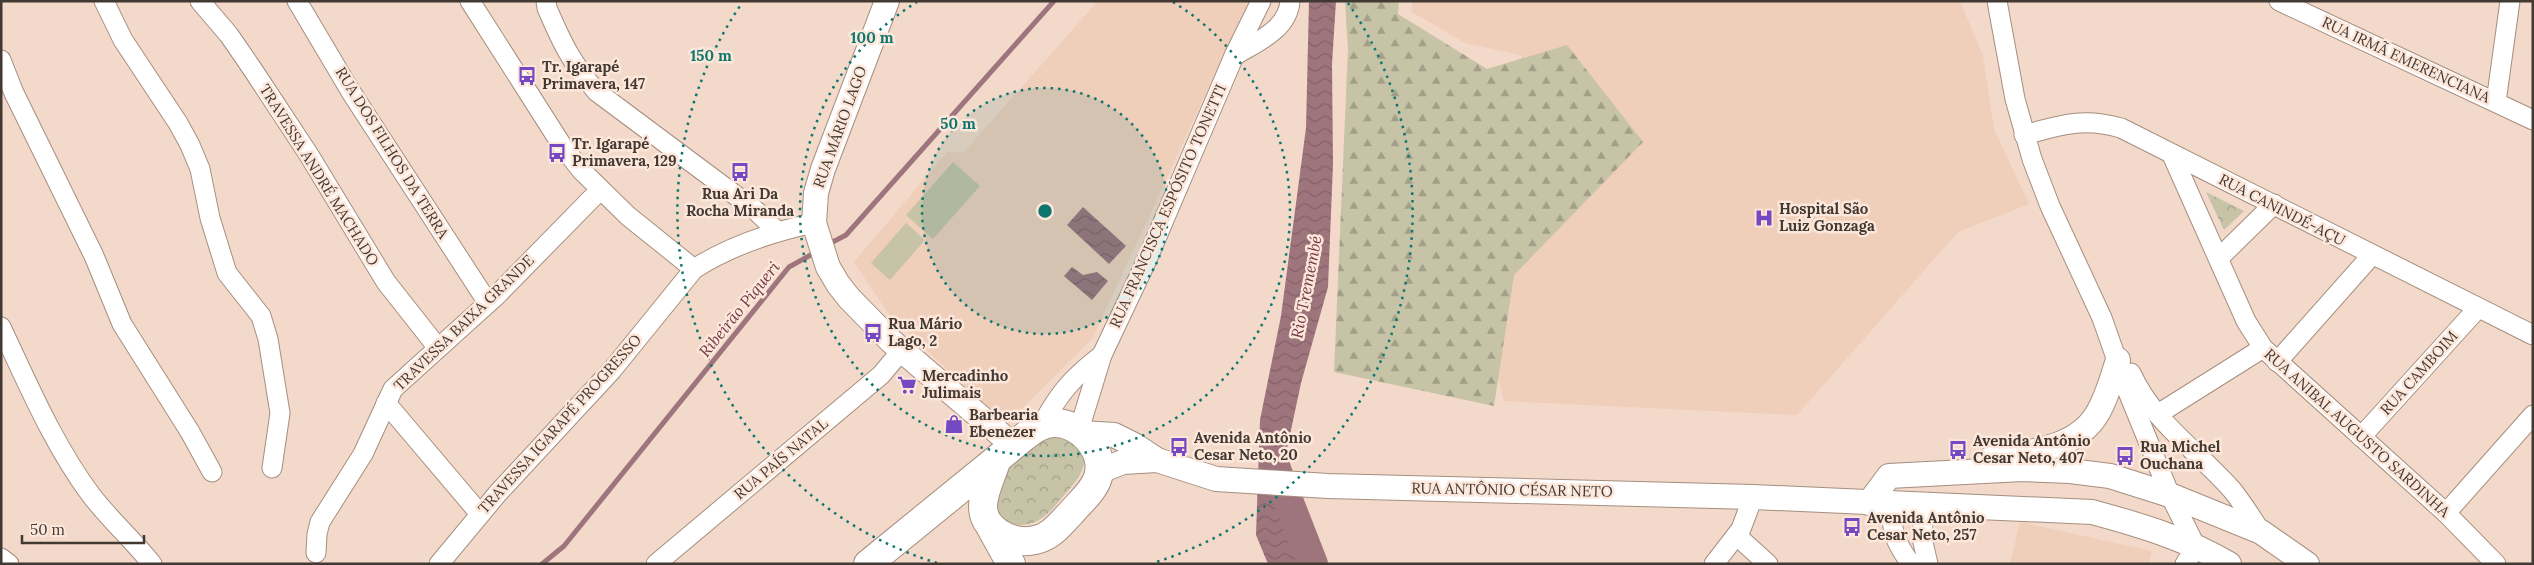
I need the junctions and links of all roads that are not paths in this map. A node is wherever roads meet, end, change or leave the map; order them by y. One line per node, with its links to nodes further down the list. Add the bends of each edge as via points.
1 (104, 1): 43 (street, via 123,40 190,145 200,169 210,218 227,273 261,316 280,413)
2 (200, 1): 29 (street, TRAVESSA ANDRÉ MACHADO, via 253,70 386,282)
3 (470, 1): 18 (street, via 563,147)
4 (546, 1): 21 (street, via 566,53 597,92 754,209)
5 (887, 1): 20 (street, RUA MÁRIO LAGO, via 823,169 816,193)
6 (1261, 1): 12 (street, RUA FRANCISCA ESPÓSITO TONETTI)
7 (1290, 1): 12 (street, via 1287,18 1280,27)
8 (1996, 1): 16 (street)
9 (2510, 1): 14 (street)
10 (2284, 3): 14 (street, RUA IRMÃ EMERENCIANA)
11 (303, 6): 25 (street, RUA DOS FILHOS DA TERRA, via 351,92)
12 (1234, 56): 32 (street, RUA FRANCISCA ESPÓSITO TONETTI, via 1146,262)
13 (1, 60): 46 (street, via 94,256 122,324)
14 (2496, 102): 15 (street, RUA IRMÃ EMERENCIANA)
15 (2533, 120)
16 (2024, 135): 17 (street, RUA CANINDÉ-AÇU, via 2073,122 2102,122 2121,128); 33 (street, via 2050,206)
17 (2172, 155): 19 (street, RUA CANINDÉ-AÇU); 23 (street, RUA ANIBAL AUGUSTO SARDINHA)
18 (600, 190): 24 (street); 25 (street, TRAVESSA BAIXA GRANDE)
19 (2274, 204): 22 (street, RUA CANINDÉ-AÇU); 23 (street)
20 (816, 227): 21 (street, TRAVESSA IGARAPÉ PROGRESSO); 31 (street, RUA MÁRIO LAGO, via 828,267 849,298)
21 (777, 231): 24 (street, TRAVESSA IGARAPÉ PROGRESSO)
22 (2372, 255): 26 (street, RUA CANINDÉ-AÇU); 34 (street)
23 (2218, 258): 30 (street, RUA ANIBAL AUGUSTO SARDINHA, via 2246,321)
24 (694, 269): 52 (street, TRAVESSA IGARAPÉ PROGRESSO, via 612,370)
25 (488, 303): 29 (street, TRAVESSA BAIXA GRANDE)
26 (2478, 308): 28 (street, RUA CANINDÉ-AÇU); 40 (street, RUA CAMBOIM)
27 (1, 326): 62 (street, via 42,415 78,475 108,515)
28 (2533, 335)
29 (438, 348): 35 (street, TRAVESSA BAIXA GRANDE, via 393,389)
30 (2263, 348): 34 (street, RUA ANIBAL AUGUSTO SARDINHA); 36 (street)
31 (902, 350): 41 (street, RUA MÁRIO LAGO); 64 (street, RUA PAÍS NATAL, via 881,375)
32 (1102, 355): 37 (street, via 1067,384); 39 (street, RUA FRANCISCA ESPÓSITO TONETTI)
33 (2118, 360): 36 (street, via 2130,370 2137,386); 45 (street, via 2096,416 2082,432 2059,445 1979,461); 47 (street)
34 (2278, 362): 40 (street, RUA ANIBAL AUGUSTO SARDINHA)
35 (386, 403): 52 (street); 58 (street, TRAVESSA BAIXA GRANDE, via 363,454 320,522)
36 (2158, 414): 55 (street, via 2232,491)
37 (1042, 424): 39 (main road, via 1062,424); 41 (main road)
38 (2529, 427): 51 (street)
39 (1081, 432): 42 (street, RUA ANTÔNIO CÉSAR NETO, via 1114,436); 44 (main road, via 1098,458)
40 (2361, 437): 51 (street, RUA ANIBAL AUGUSTO SARDINHA)
41 (1005, 452): 53 (main road); 54 (main road, via 984,498 983,514)
42 (1157, 460): 44 (street, RUA ANTÔNIO CÉSAR NETO, via 1123,462); 48 (street, RUA ANTÔNIO CÉSAR NETO, via 1216,478 1328,486)
43 (272, 468)
44 (1100, 471): 57 (main road, via 1094,487)
45 (1970, 471): 47 (street, via 2070,471 2110,476); 49 (street, via 1889,476)
46 (212, 472)
47 (2170, 495): 55 (street); 59 (street)
48 (1753, 497): 49 (street, RUA ANTÔNIO CÉSAR NETO); 56 (street)
49 (1880, 503): 50 (street, RUA ANTÔNIO CÉSAR NETO); 69 (street, via 1892,534)
50 (1924, 506): 59 (street, RUA ANTÔNIO CÉSAR NETO, via 2092,512 2143,525); 70 (street, via 1922,538)
51 (2446, 513): 73 (street, RUA ANIBAL AUGUSTO SARDINHA)
52 (480, 514): 63 (street, TRAVESSA IGARAPÉ PROGRESSO)
53 (928, 517): 54 (main road, via 959,515); 65 (main road)
54 (988, 525): 57 (main road); 66 (main road)
55 (2261, 532): 72 (street)
56 (1737, 536): 67 (street); 68 (street)
57 (1033, 552)
58 (316, 553)
59 (2191, 555): 71 (street, RUA ANTÔNIO CÉSAR NETO)
60 (1, 558): 61 (street)
61 (9, 564)
62 (152, 564)
63 (439, 564)
64 (656, 564)
65 (868, 564)
66 (1011, 564)
67 (1714, 564)
68 (1768, 564)
69 (1911, 564)
70 (1928, 564)
71 (2229, 564)
72 (2307, 564)
73 (2496, 564)

